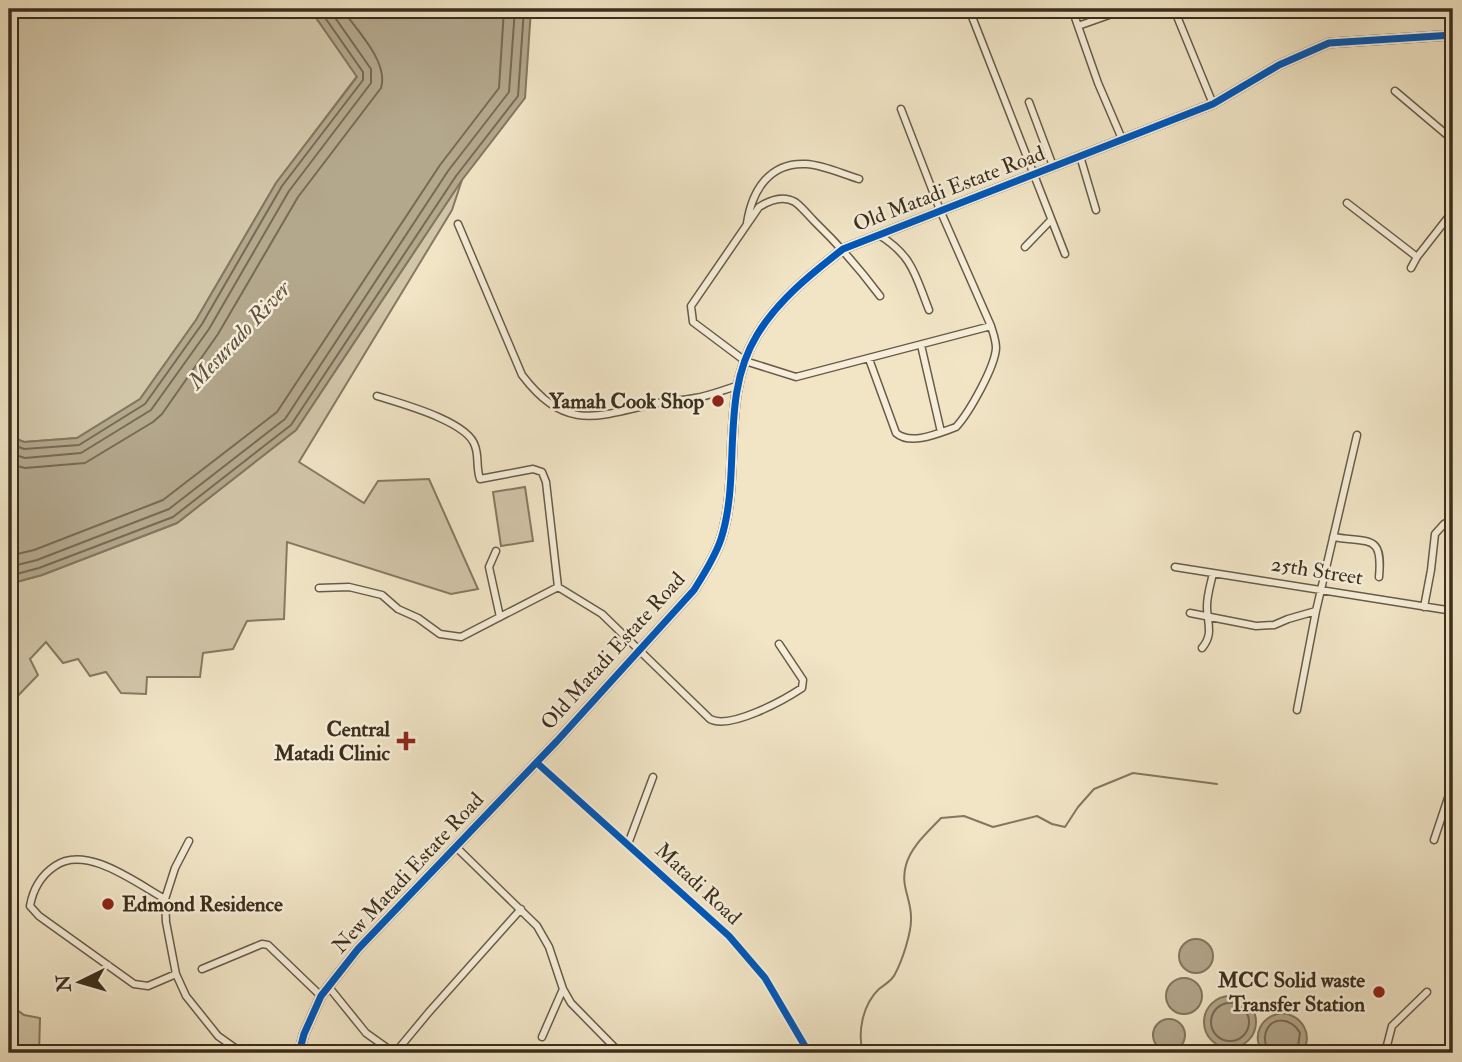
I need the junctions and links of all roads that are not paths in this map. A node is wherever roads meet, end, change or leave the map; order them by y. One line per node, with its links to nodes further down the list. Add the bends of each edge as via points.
1 (968, 9): 15 (street)
2 (1072, 9): 5 (street)
3 (1126, 9): 5 (street)
4 (1174, 9): 9 (street)
5 (1078, 26): 11 (street)
6 (1453, 35): 9 (street, Old Matadi Estate Road, via 1329,43 1279,65)
7 (1395, 91): 12 (street)
8 (1029, 102): 14 (street)
9 (1213, 104): 11 (street, Old Matadi Estate Road)
10 (901, 109): 18 (street)
11 (1122, 139): 13 (street, Old Matadi Estate Road)
12 (1453, 140)
13 (1080, 156): 14 (street, Old Matadi Estate Road); 19 (street)
14 (1053, 166): 15 (street, Old Matadi Estate Road)
15 (1033, 176): 18 (street, Old Matadi Estate Road); 21 (street)
16 (859, 179): 23 (street, via 815,165 785,167 756,190)
17 (1347, 203): 28 (street)
18 (940, 210): 24 (street, Old Matadi Estate Road); 32 (street)
19 (1096, 210)
20 (1453, 211): 28 (street)
21 (1051, 220): 25 (street); 27 (street)
22 (458, 224): 36 (street, via 522,375 558,410 615,414)
23 (747, 224): 26 (street, via 768,201 782,198 795,202); 35 (street, via 690,312 697,326)
24 (879, 235): 26 (street, Old Matadi Estate Road); 31 (street, via 911,263)
25 (1025, 247)
26 (843, 249): 30 (street); 35 (street, Old Matadi Estate Road, via 783,301 757,335)
27 (1065, 254)
28 (1417, 257): 29 (street)
29 (1411, 268)
30 (880, 296)
31 (929, 310)
32 (990, 326): 33 (street); 38 (street, via 996,349 978,394 956,427)
33 (921, 345): 34 (street); 38 (street)
34 (869, 359): 35 (street, via 796,377); 38 (street, via 896,433 907,440)
35 (745, 361): 36 (street, Old Matadi Estate Road)
36 (737, 386): 57 (street, Old Matadi Estate Road, via 721,539 694,590)
37 (377, 396): 46 (street, via 430,412 468,435 475,445 480,479 533,469 542,472)
38 (941, 432)
39 (1357, 435): 41 (street)
40 (1453, 519): 49 (street, via 1435,534)
41 (1334, 537): 45 (street, via 1374,543 1381,557); 48 (street)
42 (496, 551): 53 (street, via 489,567)
43 (1175, 567): 44 (street, 25th Street)
44 (1213, 573): 48 (street, 25th Street); 54 (street)
45 (1379, 577)
46 (558, 587): 53 (street); 57 (street, via 594,607)
47 (319, 588): 53 (street, via 349,587 382,595 447,636 466,635)
48 (1322, 589): 49 (street, 25th Street); 50 (street)
49 (1424, 607): 51 (street, 25th Street)
50 (1316, 611): 54 (street, via 1274,625); 58 (street)
51 (1453, 611)
52 (1190, 612): 54 (street)
53 (500, 617)
54 (1209, 617): 56 (street, via 1208,641)
55 (779, 644): 57 (street, via 803,680 802,688 746,716 720,722 709,719)
56 (1202, 648)
57 (639, 652): 59 (street, Old Matadi Estate Road)
58 (1297, 710)
59 (537, 762): 64 (street, Matadi Road); 65 (street, New Matadi Estate Road)
60 (653, 777): 64 (street)
61 (1453, 783): 62 (street)
62 (1434, 839)
63 (189, 841): 66 (street)
64 (628, 844): 79 (street, Matadi Road, via 749,959 779,999)
65 (456, 847): 67 (street); 70 (street, New Matadi Estate Road)
66 (165, 899): 69 (street); 69 (street, via 95,861 74,858 48,870 33,889 30,906 134,984 148,986)
67 (521, 909): 71 (street, via 549,947); 77 (street)
68 (202, 969): 73 (street, via 268,945)
69 (176, 974): 75 (street, via 186,996 218,1036)
70 (328, 986): 73 (street, New Matadi Estate Road); 77 (street, via 366,1033)
71 (563, 989): 74 (street); 78 (street)
72 (1427, 992): 80 (street, via 1392,1026)
73 (321, 996): 76 (street, New Matadi Estate Road)
74 (542, 1037)
75 (242, 1053)
76 (299, 1053)
77 (394, 1053)
78 (620, 1053)
79 (809, 1053)
80 (1385, 1053)

